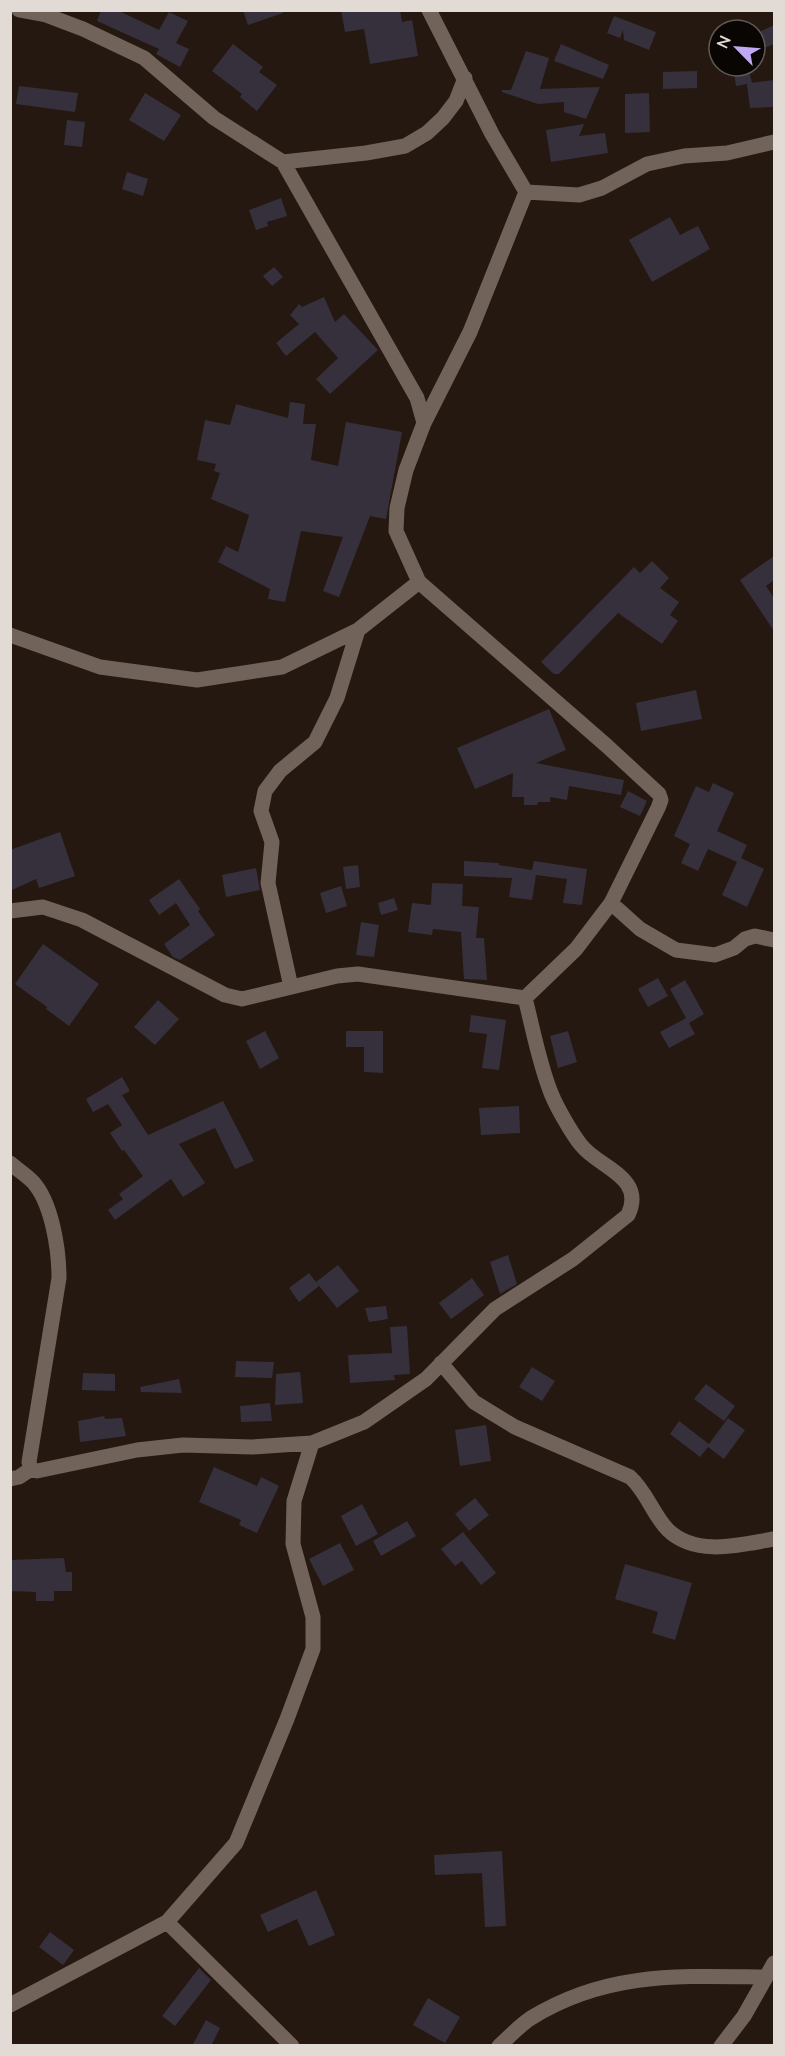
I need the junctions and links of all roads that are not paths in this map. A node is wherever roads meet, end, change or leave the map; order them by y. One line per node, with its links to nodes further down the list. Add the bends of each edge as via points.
1 (19, 10): 3 (street)
2 (429, 10): 4 (street)
3 (45, 13): 6 (street, via 144,58 214,118)
4 (465, 78): 6 (street, via 456,101 443,118 405,146); 7 (street)
5 (774, 142): 7 (street, via 647,164 602,188 579,195)
6 (283, 162): 8 (street, via 417,398)
7 (526, 192): 8 (street, via 471,332)
8 (424, 423): 9 (street, via 406,470 396,531)
9 (419, 582): 10 (street); 12 (street, via 659,794 658,808)
10 (358, 630): 11 (street, via 282,667 197,680 100,667); 15 (street, via 337,698 315,742 280,771 265,791 261,811 272,842 268,883)
11 (10, 635)
12 (611, 903): 14 (street, via 640,929 676,950 715,955 755,936); 16 (street, via 576,950)
13 (10, 911): 15 (street, via 43,907 82,920 225,995 242,999)
14 (774, 940)
15 (291, 987): 16 (street, via 358,974)
16 (525, 998): 18 (street, via 551,1094 582,1146 626,1180 632,1206 628,1215 573,1259 495,1309)
17 (10, 1163): 20 (street, via 34,1184 49,1212 59,1254 59,1278)
18 (441, 1363): 19 (street, via 426,1379 363,1422); 22 (street, via 474,1402 515,1427 630,1477 668,1529 687,1542 709,1548)
19 (312, 1443): 20 (street, via 252,1447 183,1445); 23 (street, via 294,1501 293,1544 313,1617 313,1649 236,1843)
20 (31, 1469): 21 (street)
21 (10, 1479)
22 (774, 1539)
23 (167, 1922): 26 (street); 27 (street)
24 (774, 1963): 25 (street)
25 (766, 1977): 28 (street, via 643,1978 604,1986 560,2002 529,2020); 29 (street)
26 (10, 2005)
27 (292, 2046)
28 (500, 2046)
29 (721, 2046)

